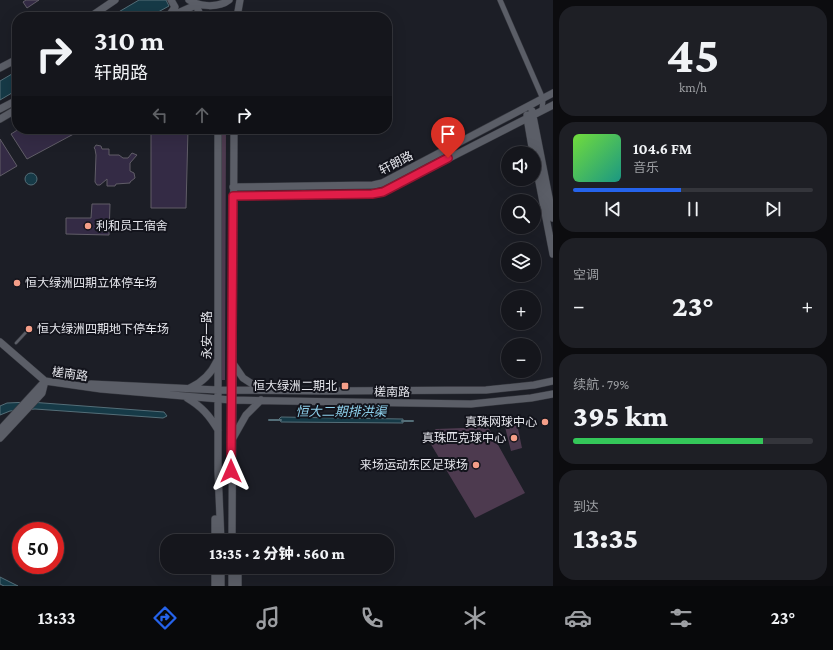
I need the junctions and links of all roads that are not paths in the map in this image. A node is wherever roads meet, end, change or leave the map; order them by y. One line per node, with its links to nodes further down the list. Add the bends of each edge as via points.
1 (115, 0): 8 (main road)
2 (171, 0): 9 (main road, via 174,7)
3 (189, 0): 7 (main road)
4 (229, 0): 7 (main road, via 219,4)
5 (240, 0): 13 (main road)
6 (500, 0): 17 (street)
7 (196, 4): 10 (main road); 11 (main road); 12 (main road)
8 (97, 12)
9 (172, 12)
10 (179, 12)
11 (189, 12)
12 (199, 12)
13 (238, 12)
14 (12, 62): 15 (main road)
15 (0, 68)
16 (553, 93): 17 (main road, 轩朗路)
17 (542, 99): 19 (main road, 轩朗路); 22 (street)
18 (12, 103): 21 (main road)
19 (530, 105): 24 (main road); 25 (main road); 30 (main road, 轩朗路, via 382,183)
20 (553, 105): 22 (main road, 轩朗路)
21 (0, 109)
22 (542, 110): 24 (main road, 轩朗路)
23 (12, 112): 26 (main road)
24 (534, 115): 25 (main road, 轩朗路); 33 (main road)
25 (527, 118): 29 (main road); 32 (main road, 轩朗路, via 383,192)
26 (0, 119)
27 (218, 134): 38 (main road, 永安一路)
28 (234, 134): 30 (main road, 永安一路)
29 (532, 146)
30 (233, 186): 32 (main road, 永安一路)
31 (540, 186): 34 (main road)
32 (233, 196): 39 (main road, 永安一路)
33 (553, 218)
34 (553, 254)
35 (29, 329): 37 (lane)
36 (0, 342): 41 (main road)
37 (16, 343)
38 (218, 357): 42 (main road, via 215,366 204,380); 43 (main road, 永安一路)
39 (232, 361): 44 (main road, 永安一路); 45 (main road, via 243,378)
40 (553, 381): 46 (main road, 槎南路, via 493,389)
41 (44, 382): 42 (main road, 槎南路); 48 (main road, 槎南路); 53 (main road); 55 (main road, via 42,393)
42 (188, 388): 43 (main road, 槎南路)
43 (218, 390): 44 (main road, 槎南路); 49 (main road, 永安一路)
44 (231, 390): 45 (main road, 槎南路); 50 (main road, 永安一路)
45 (262, 390): 46 (main road, 槎南路)
46 (456, 390): 52 (main road)
47 (553, 394): 52 (main road, 槎南路, via 486,403)
48 (185, 396): 49 (main road, 槎南路); 54 (main road, via 203,408)
49 (218, 399): 50 (main road, 槎南路); 54 (main road, 永安一路)
50 (231, 400): 51 (main road, 槎南路); 56 (main road, 永安一路)
51 (261, 400): 52 (main road, 槎南路); 56 (main road, via 246,415)
52 (456, 404)
53 (0, 430)
54 (218, 430): 57 (main road, 永安一路)
55 (0, 438)
56 (231, 440): 58 (main road, 永安一路)
57 (218, 471): 59 (main road); 60 (main road, 永安一路)
58 (231, 501): 61 (main road, 永安一路); 62 (main road)
59 (215, 534)
60 (221, 534)
61 (232, 534)
62 (234, 534)
63 (215, 574): 67 (main road)
64 (221, 574): 68 (main road)
65 (232, 574): 69 (main road)
66 (238, 574): 70 (main road)
67 (215, 586)
68 (221, 586)
69 (232, 586)
70 (238, 586)

